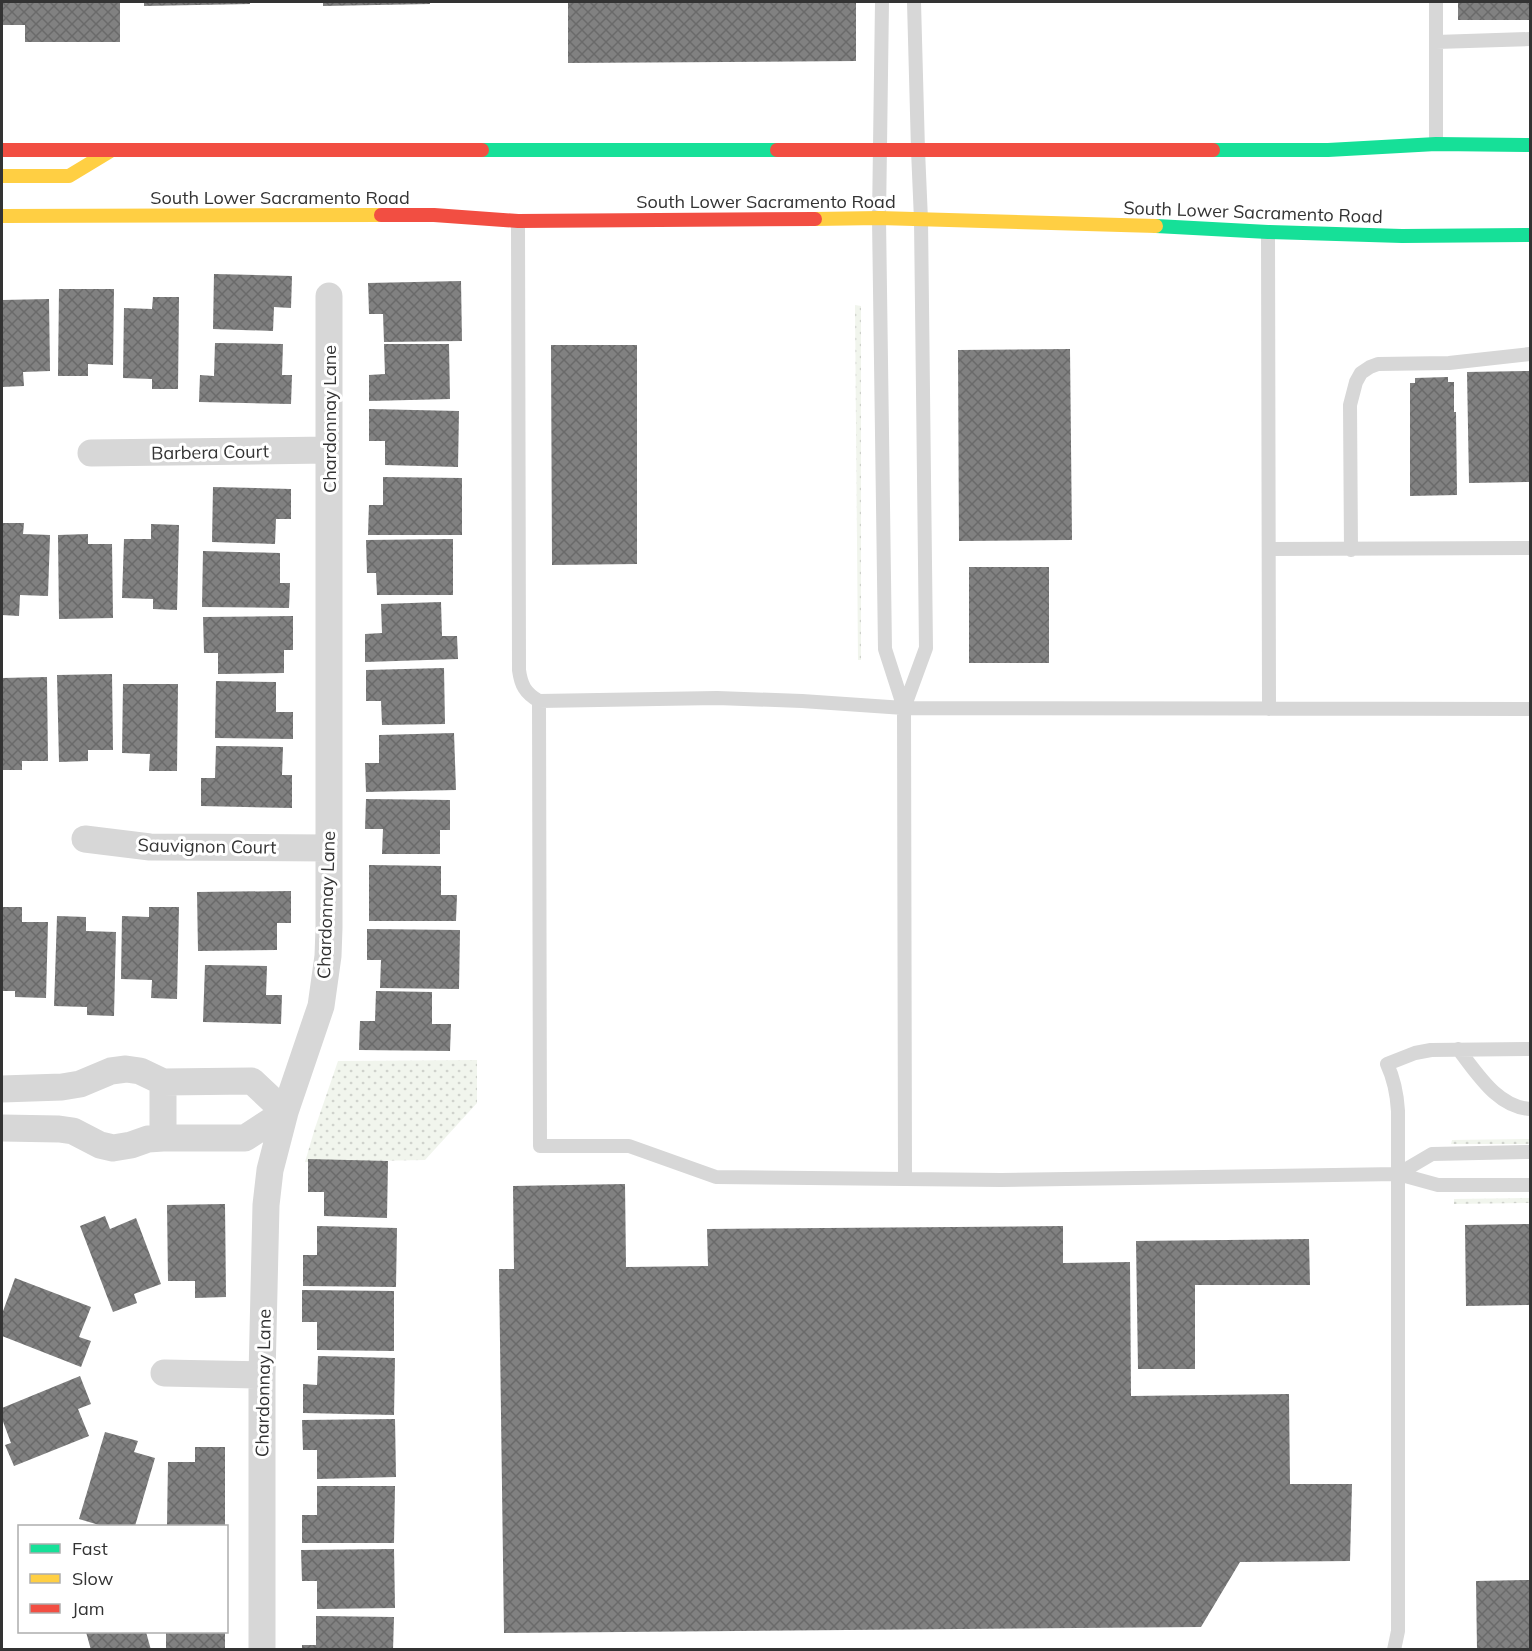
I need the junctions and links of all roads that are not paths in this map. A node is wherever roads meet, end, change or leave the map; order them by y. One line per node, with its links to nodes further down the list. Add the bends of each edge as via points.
1 (882, 2): 10 (lane)
2 (914, 2): 11 (lane)
3 (1436, 2): 5 (lane)
4 (1530, 39): 5 (lane)
5 (1436, 42): 6 (lane)
6 (1436, 144): 7 (main road); 11 (main road, via 1328,150)
7 (1530, 145)
8 (114, 149): 9 (main road); 10 (main road); 12 (main road, via 69,176)
9 (2, 150)
10 (880, 150): 11 (main road); 14 (lane)
11 (918, 150): 16 (lane)
12 (2, 176)
13 (2, 216): 15 (main road, South Lower Sacramento Road, via 435,215)
14 (879, 218): 15 (main road, South Lower Sacramento Road); 16 (main road, South Lower Sacramento Road); 27 (lane, via 885,649)
15 (518, 220): 26 (lane, via 519,670 524,689)
16 (921, 220): 17 (main road, South Lower Sacramento Road); 27 (lane, via 926,648)
17 (1268, 232): 18 (main road, South Lower Sacramento Road); 24 (lane)
18 (1530, 236)
19 (329, 296): 21 (street, Chardonnay Lane)
20 (1530, 354): 25 (lane, via 1449,363 1378,364 1361,373 1350,405)
21 (329, 450): 22 (street, Barbera Court); 31 (street, Chardonnay Lane)
22 (91, 453)
23 (1530, 548): 25 (lane)
24 (1269, 549): 25 (lane); 28 (lane)
25 (1351, 550)
26 (538, 701): 27 (lane, via 717,698); 42 (lane, via 540,1146 629,1146 716,1177)
27 (904, 708): 28 (lane); 42 (lane)
28 (1269, 709): 29 (lane)
29 (1530, 709)
30 (85, 839): 31 (street, Sauvignon Court, via 150,847)
31 (329, 848): 37 (street, Chardonnay Lane, via 325,982 321,1006)
32 (1458, 1049): 33 (lane); 36 (lane, via 1496,1094 1514,1106); 41 (lane, via 1423,1051 1387,1064 1397,1095)
33 (1530, 1049)
34 (164, 1082): 35 (street, via 126,1069 63,1087); 37 (street, via 252,1081); 39 (street)
35 (2, 1089)
36 (1530, 1109)
37 (285, 1112): 39 (street, via 245,1138); 45 (street, Chardonnay Lane, via 270,1170 266,1205)
38 (2, 1128): 39 (street, via 59,1128 113,1148)
39 (163, 1138)
40 (1530, 1152): 41 (lane, via 1432,1154)
41 (1398, 1174): 42 (lane); 43 (lane, via 1438,1185); 47 (lane, via 1398,1631)
42 (905, 1179)
43 (1530, 1185)
44 (164, 1373): 45 (street)
45 (262, 1375): 46 (street, Chardonnay Lane)
46 (262, 1650)
47 (1394, 1650)

